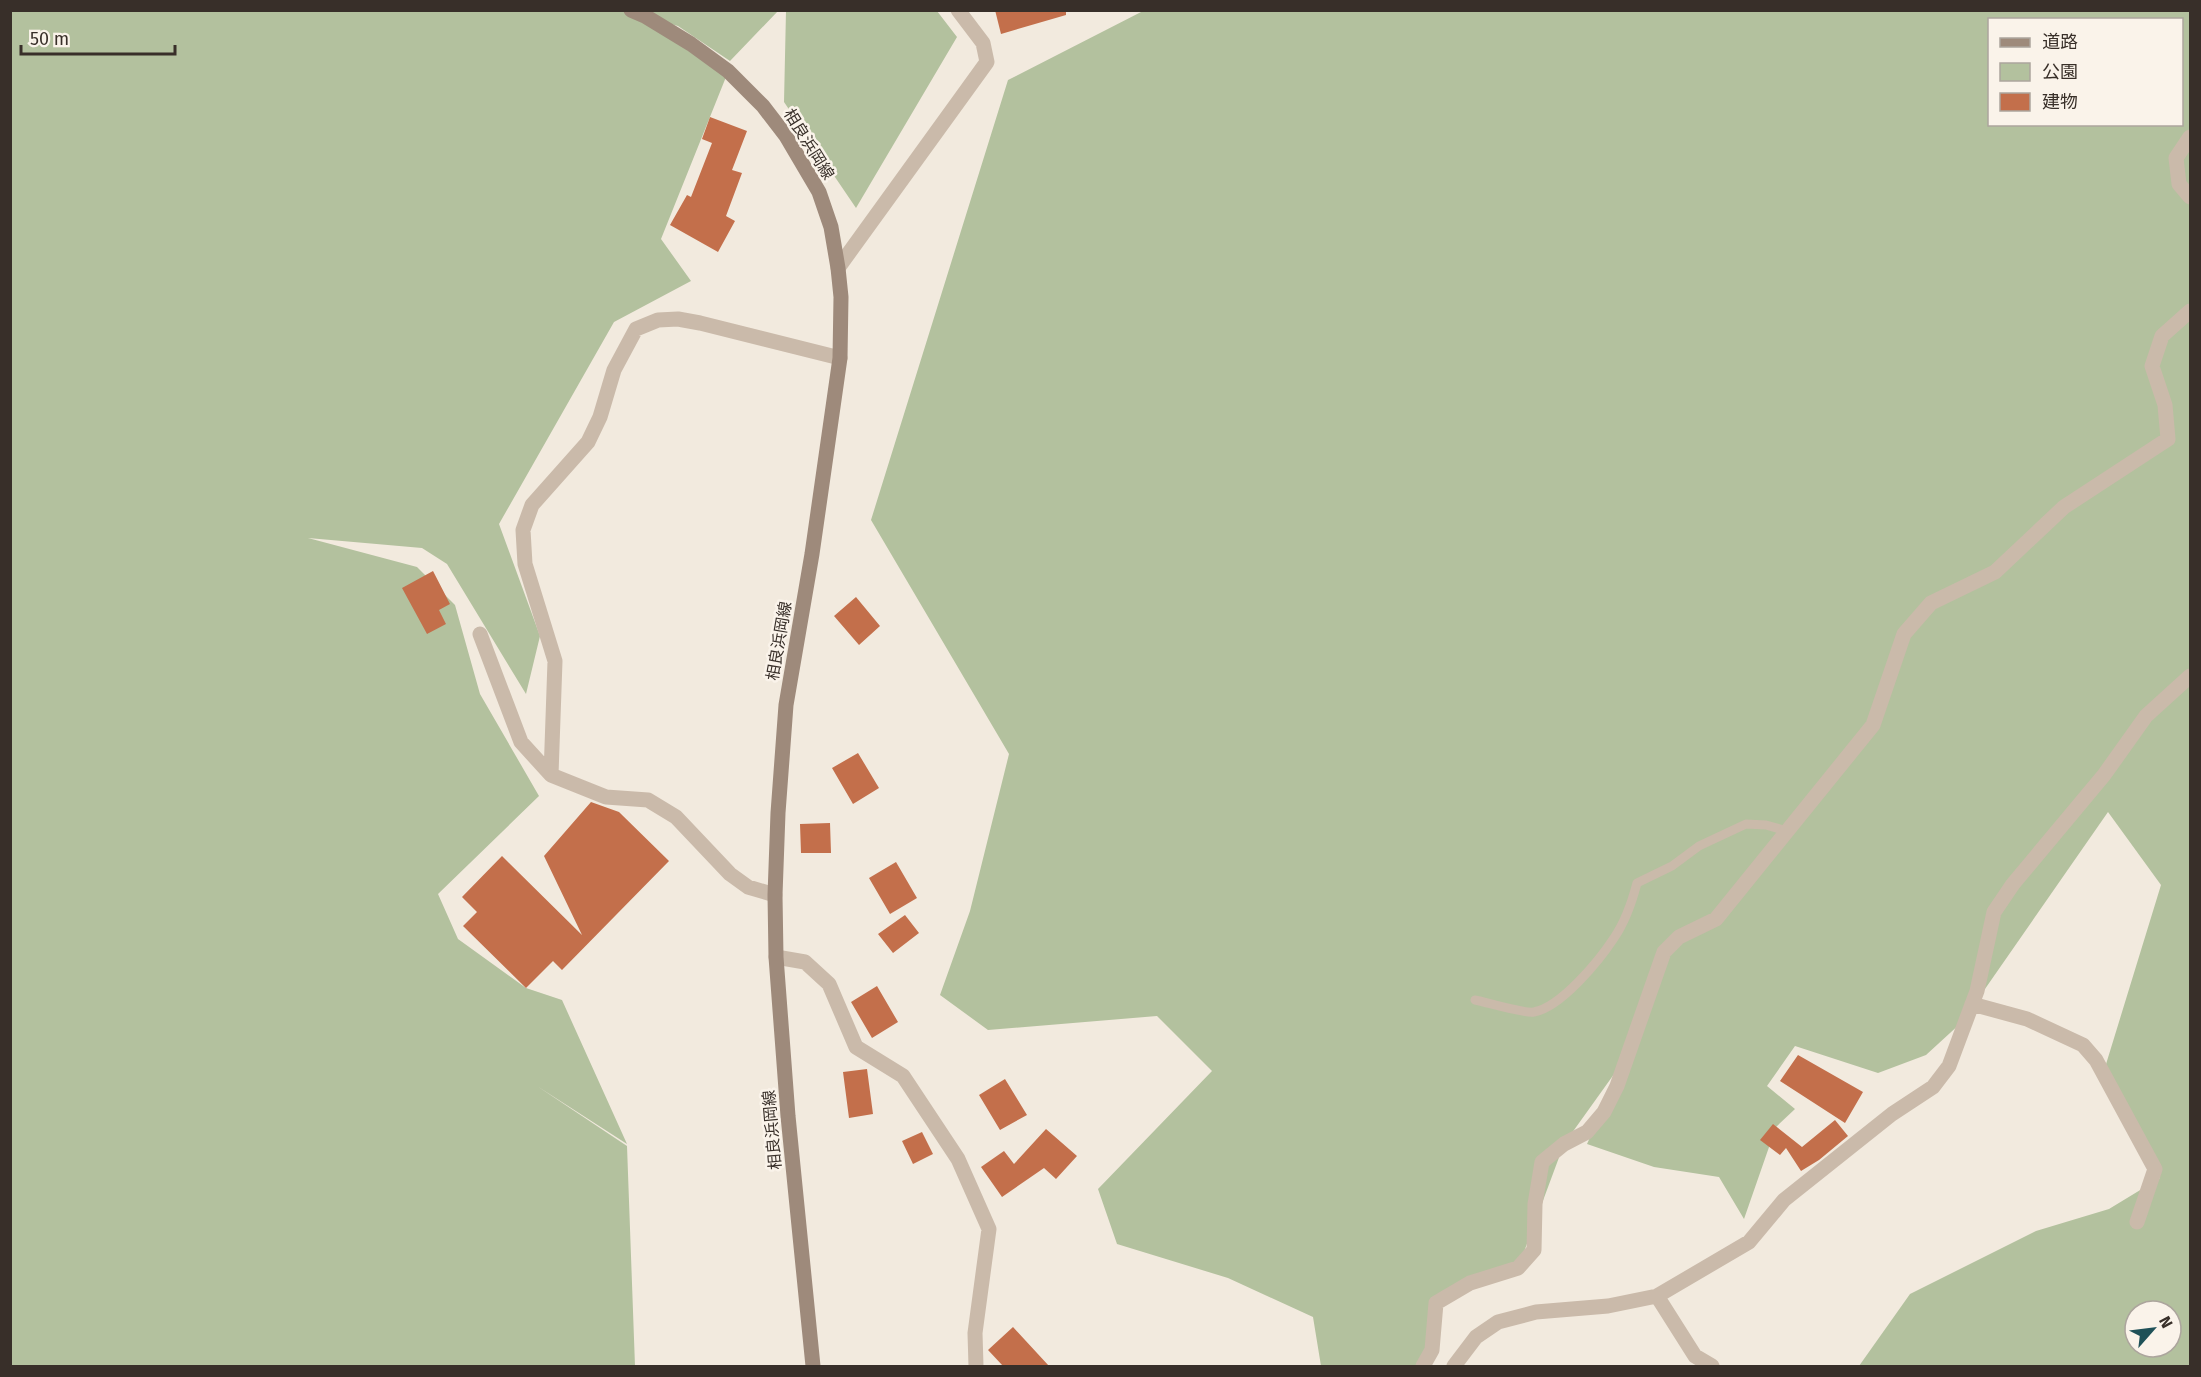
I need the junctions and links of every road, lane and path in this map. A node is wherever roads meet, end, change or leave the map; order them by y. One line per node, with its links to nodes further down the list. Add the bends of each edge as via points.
1 (631, 10): 5 (main road, 相良浜岡線, via 692,44 728,71 763,106 819,192 831,227)
2 (958, 10): 5 (street, via 983,43 987,62)
3 (2190, 137): 4 (street, via 2176,158 2179,184)
4 (2190, 196)
5 (838, 268): 7 (main road, 相良浜岡線, via 842,297)
6 (2190, 310): 11 (street, via 2162,336 2152,366 2165,405 2168,439 2064,507 1995,572 1931,603 1904,634 1873,725)
7 (840, 358): 10 (street, via 700,323 658,320 636,329 614,370 588,442 532,505 523,530 525,564 555,661); 12 (main road, 相良浜岡線, via 786,705)
8 (480, 634): 10 (street, via 521,742)
9 (2190, 676): 15 (street, via 2146,716 1994,912)
10 (551, 776): 12 (street, via 606,797 648,800 676,817 730,874 748,887)
11 (1787, 831): 14 (lane, via 1746,824 1699,846 1672,866 1637,883 1614,938 1561,999 1533,1013); 20 (street, via 1716,919 1679,937 1664,952 1617,1086 1604,1112 1587,1132 1563,1144 1542,1162 1535,1204 1534,1250 1518,1268 1470,1283 1436,1303 1432,1350)
12 (775, 896): 13 (main road, 相良浜岡線)
13 (776, 957): 18 (main road, 相良浜岡線); 19 (street, via 805,962 829,984 856,1047 903,1076 958,1159 989,1229 975,1333)
14 (1475, 1000)
15 (1972, 1004): 16 (street, via 2027,1019 2083,1045 2096,1060 2155,1169); 17 (street, via 1949,1066 1933,1087 1892,1114 1784,1200 1749,1242)
16 (2137, 1222)
17 (1657, 1296): 21 (street, via 1608,1306 1536,1312 1498,1322 1476,1337); 22 (street, via 1695,1356)
18 (813, 1366)
19 (976, 1366)
20 (1423, 1366)
21 (1454, 1366)
22 (1712, 1366)

